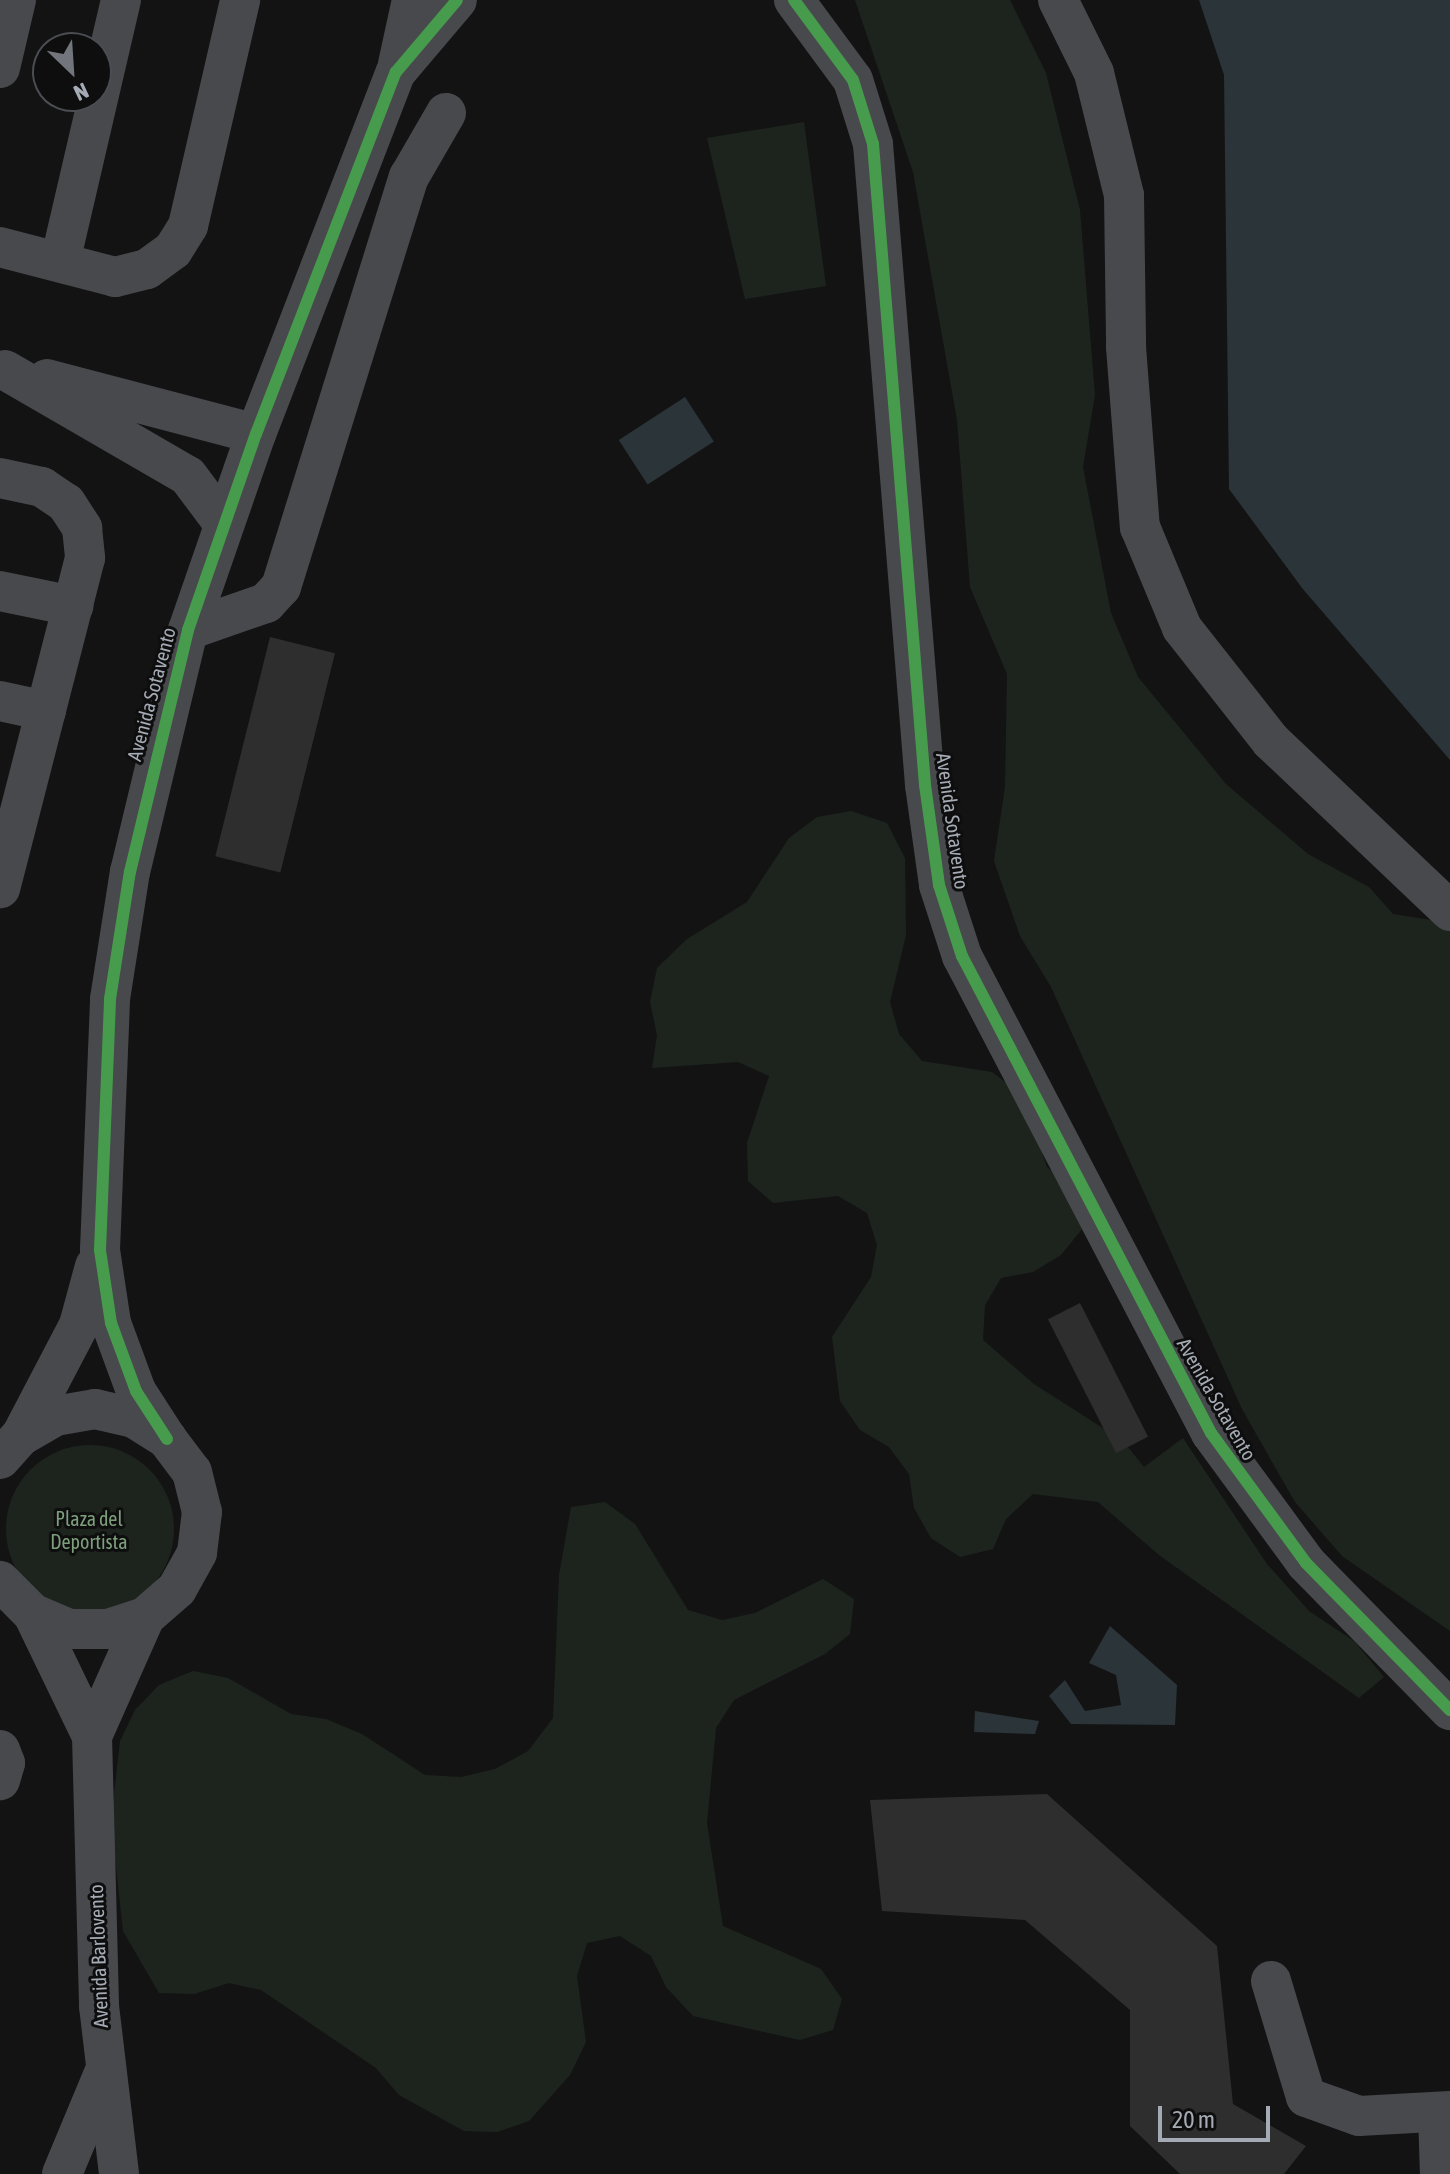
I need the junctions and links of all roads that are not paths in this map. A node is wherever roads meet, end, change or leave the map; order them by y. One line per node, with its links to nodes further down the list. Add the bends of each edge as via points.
1 (16, 0): 8 (street)
2 (121, 0): 12 (street)
3 (240, 0): 12 (street, via 188,226 173,250 147,269 115,277)
4 (412, 0): 9 (street)
5 (457, 0): 9 (street, Avenida Sotavento)
6 (794, 0): 30 (street, Avenida Sotavento, via 853,80 873,144 925,785 939,885 962,956 1211,1433 1306,1563)
7 (1058, 0): 24 (street, via 1094,73 1124,195 1126,347 1140,527 1176,613 1271,741)
8 (0, 68)
9 (396, 72): 14 (street, Avenida Sotavento)
10 (446, 113): 19 (street, via 409,177 281,587 266,603)
11 (0, 247): 12 (street)
12 (60, 262)
13 (2, 369): 14 (street, via 148,401); 16 (street, via 188,476)
14 (256, 434): 16 (street, Avenida Sotavento)
15 (0, 478): 18 (street, via 42,487 66,503 82,528 85,558)
16 (223, 523): 19 (street, Avenida Sotavento)
17 (0, 591): 18 (street)
18 (73, 606): 21 (street)
19 (188, 630): 25 (street, Avenida Sotavento, via 150,778 110,999)
20 (0, 701): 21 (street)
21 (46, 711): 22 (street)
22 (10, 812): 23 (street)
23 (0, 888)
24 (1450, 911)
25 (100, 1250): 26 (street, Avenida Sotavento, via 111,1323 136,1391); 27 (street, Avenida Sotavento, via 79,1325)
26 (167, 1439): 27 (street, via 134,1418 95,1409 55,1416); 29 (street, Avenida Sotavento, via 192,1472 200,1526 197,1553 177,1589)
27 (10, 1447)
28 (12, 1597): 29 (street, via 69,1629 108,1629); 31 (street, Avenida Barlovento)
29 (145, 1617): 31 (street, Avenida Barlovento)
30 (1450, 1710)
31 (92, 1736): 35 (street, Avenida Barlovento)
32 (0, 1750): 33 (street, via 5,1763)
33 (0, 1780)
34 (1271, 1981): 36 (street, via 1306,2097 1359,2116)
35 (104, 2073): 37 (street); 38 (street, Avenida Barlovento)
36 (1444, 2112): 39 (street)
37 (62, 2174)
38 (119, 2174)
39 (1440, 2174)

